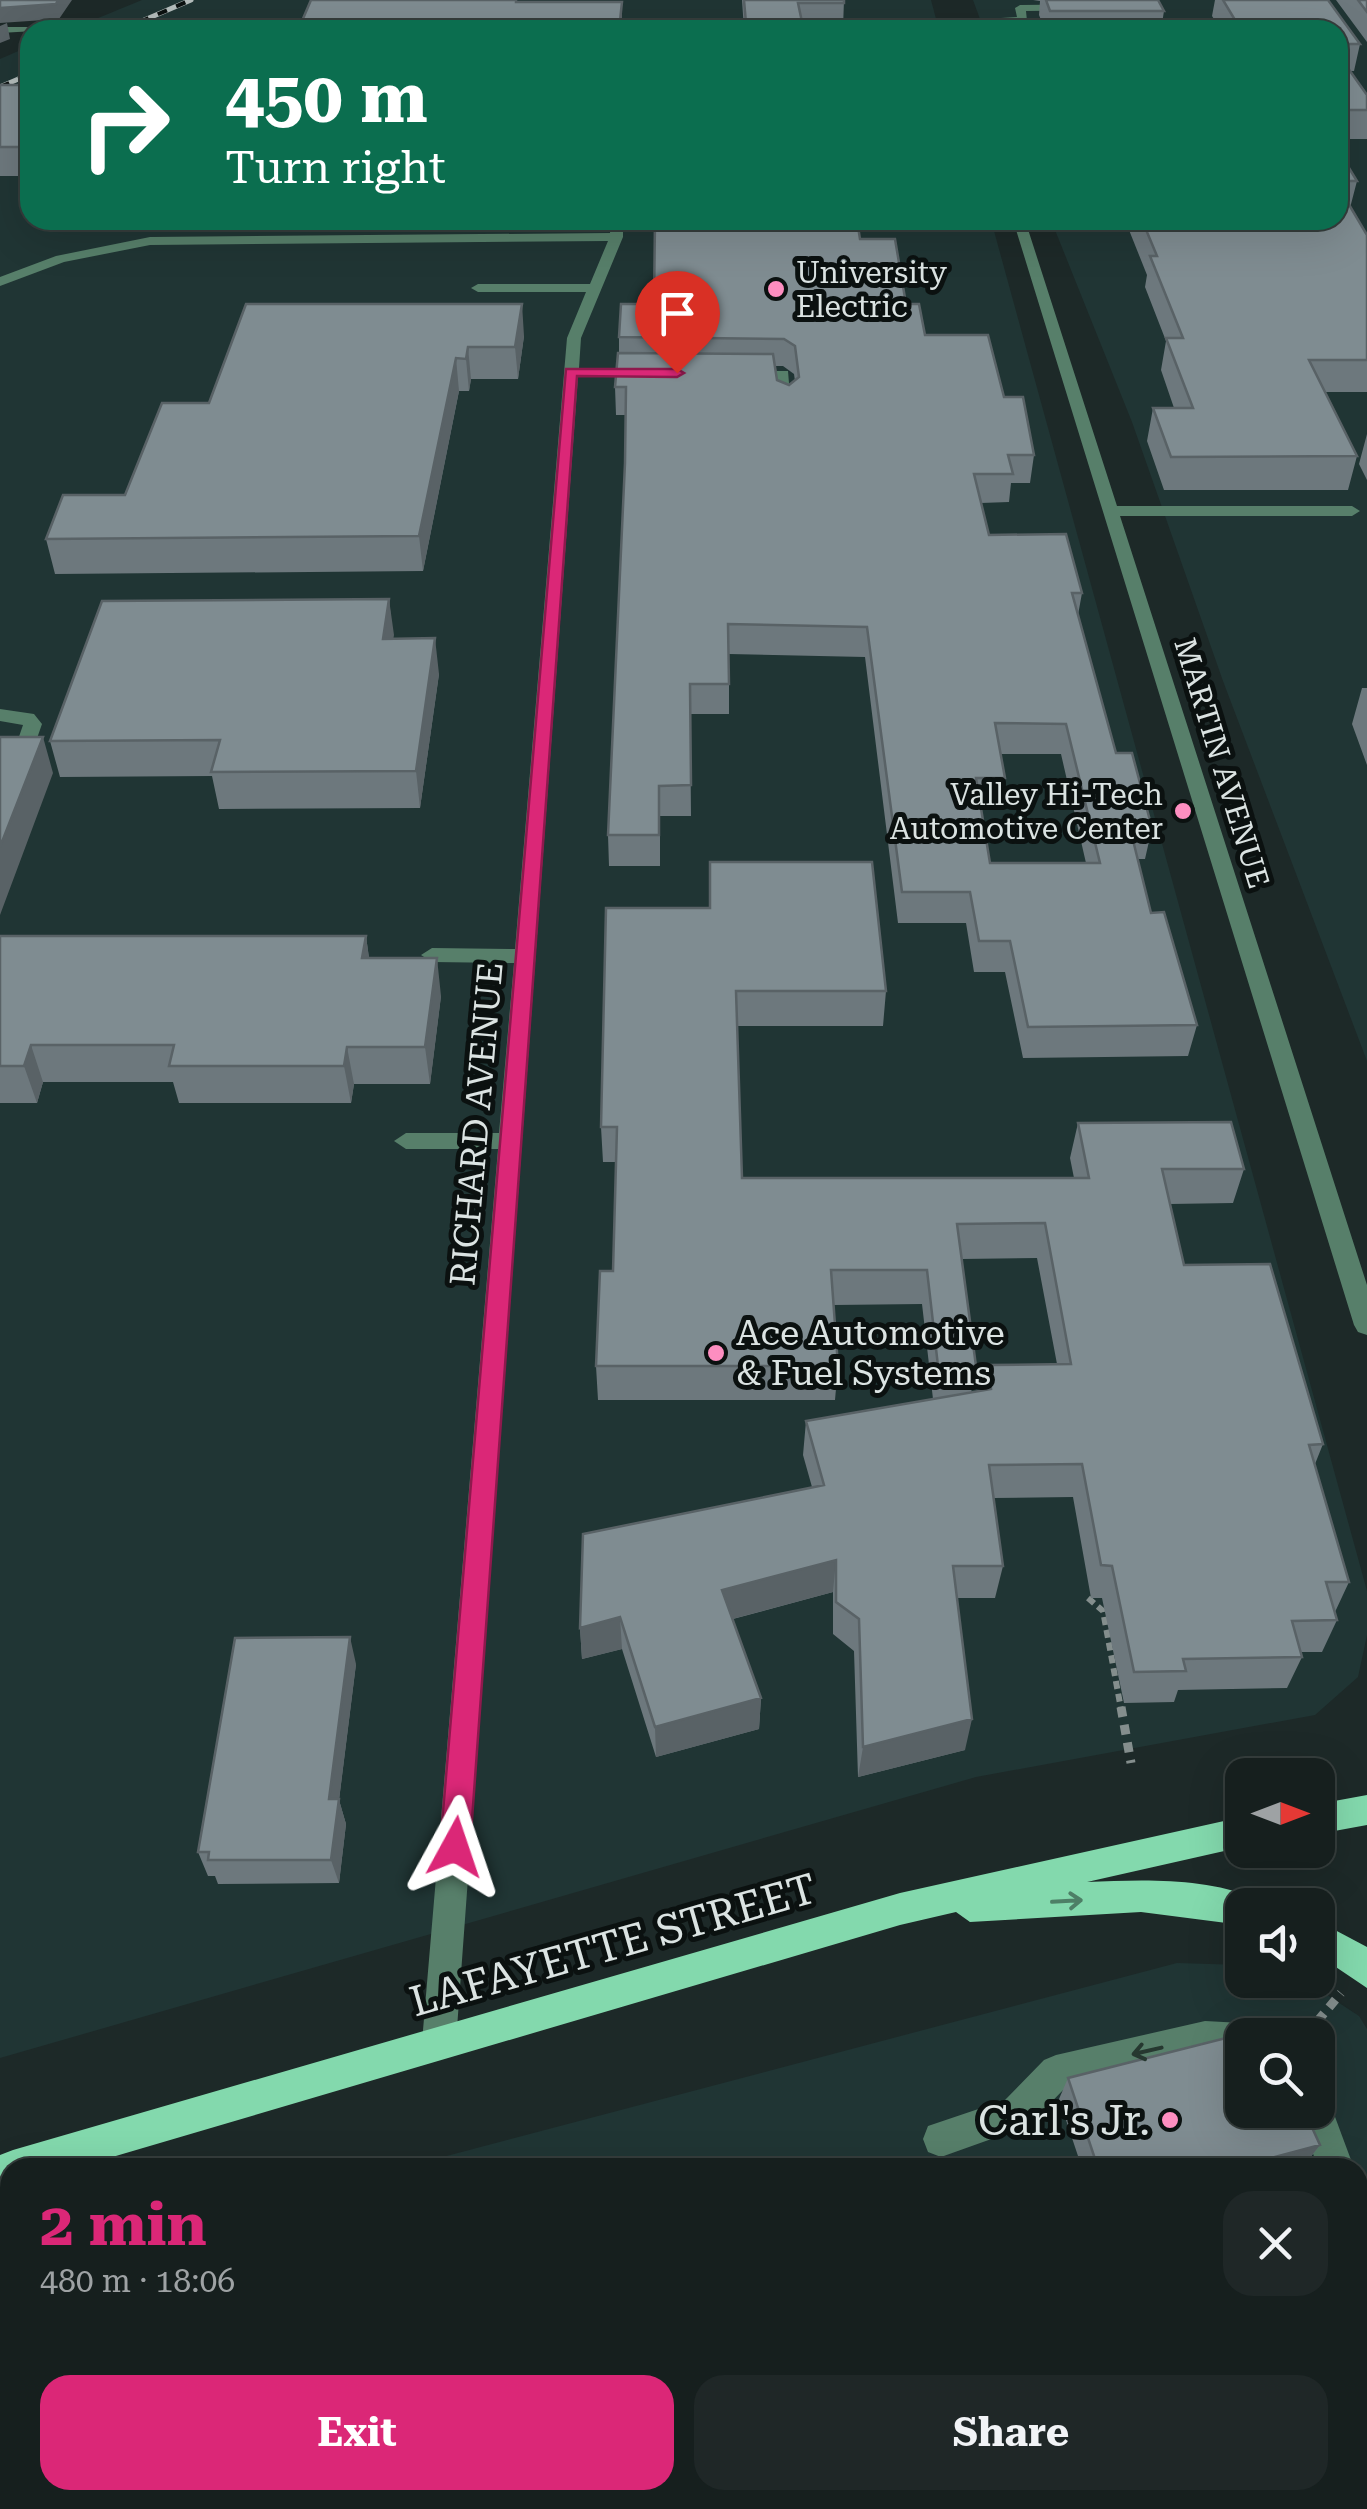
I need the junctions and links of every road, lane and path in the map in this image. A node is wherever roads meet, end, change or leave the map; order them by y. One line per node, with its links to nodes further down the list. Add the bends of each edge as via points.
1 (1117, 0): 2 (street, via 1115,7 1020,8 1023,19)
2 (1016, 20)
3 (577, 230): 6 (street, via 150,241 61,259)
4 (616, 230): 8 (street, RICHARD AVENUE)
5 (1022, 230): 13 (street, MARTIN AVENUE)
6 (0, 282)
7 (478, 288): 8 (street)
8 (594, 288): 9 (street, RICHARD AVENUE, via 574,338)
9 (571, 372): 10 (street); 18 (street, RICHARD AVENUE)
10 (667, 373)
11 (725, 374): 12 (street, via 783,374)
12 (786, 405)
13 (1111, 511): 14 (street); 21 (street, MARTIN AVENUE)
14 (1352, 511)
15 (0, 715): 16 (street, via 33,724)
16 (20, 763)
17 (432, 955): 18 (street)
18 (525, 956): 20 (street, RICHARD AVENUE)
19 (406, 1140): 20 (street)
20 (510, 1141): 33 (street, RICHARD AVENUE)
21 (1367, 1325)
22 (1088, 1598): 23 (path, via 1103,1611)
23 (1130, 1763)
24 (1367, 1810): 25 (main road)
25 (1335, 1815)
26 (1225, 1836): 28 (main road, LAFAYETTE STREET)
27 (1225, 1907): 28 (main road, one-way to 27, via 1109,1899)
28 (900, 1909): 33 (main road, LAFAYETTE STREET)
29 (1335, 1948): 30 (main road, via 1359,1962)
30 (1358, 1978): 31 (path)
31 (1322, 2018)
32 (1225, 2039): 35 (street, one-way to 35, via 1204,2038 1056,2072 1016,2114)
33 (440, 2042): 36 (main road, LAFAYETTE STREET)
34 (1322, 2128): 37 (street)
35 (940, 2139)
36 (46, 2158)
37 (1333, 2158)

